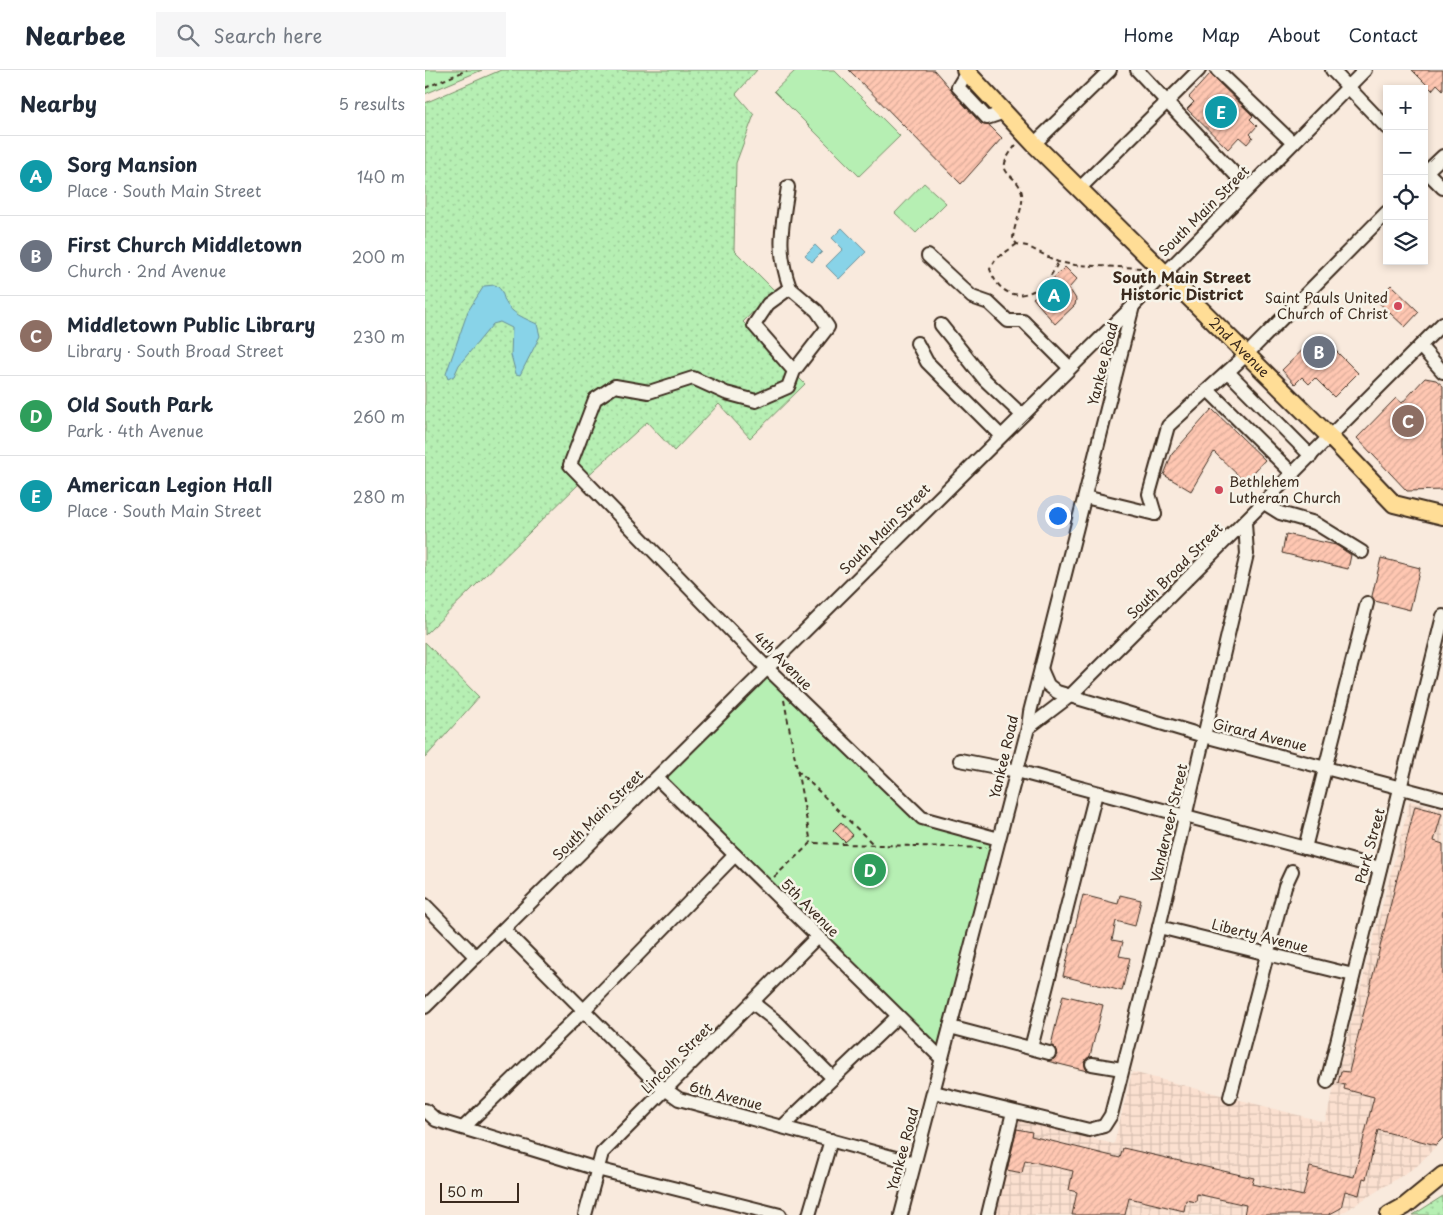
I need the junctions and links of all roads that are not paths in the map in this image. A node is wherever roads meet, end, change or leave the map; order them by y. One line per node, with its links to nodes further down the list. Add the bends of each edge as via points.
1 (1110, 70): 11 (street)
2 (1137, 70): 9 (street)
3 (1199, 70): 9 (street)
4 (1217, 70): 12 (street)
5 (1332, 70): 8 (street)
6 (1365, 70): 8 (street, South Main Street)
7 (966, 71): 11 (main road, 2nd Avenue, via 1005,112)
8 (1348, 86): 10 (street); 12 (street, South Main Street)
9 (1168, 101): 17 (street); 19 (street)
10 (1383, 124)
11 (1027, 142): 19 (main road, 2nd Avenue)
12 (1293, 143): 17 (street, South Main Street)
13 (1443, 156): 14 (street)
14 (1428, 169)
15 (1428, 175): 18 (street)
16 (789, 187): 23 (street, via 781,233 782,265)
17 (1248, 188): 22 (street, South Main Street)
18 (1443, 188)
19 (1079, 189): 22 (main road, 2nd Avenue)
20 (1383, 216): 29 (street)
21 (927, 256): 30 (street, via 972,297 989,303 1008,321 1023,321)
22 (1164, 273): 24 (street, South Main Street); 29 (main road, 2nd Avenue)
23 (790, 288): 31 (street, via 817,311 828,327); 31 (street, via 768,304 754,325)
24 (1133, 306): 30 (street, South Main Street); 40 (street, Yankee Road)
25 (1443, 323): 28 (street, South Broad Street)
26 (941, 325): 35 (street, via 985,380)
27 (917, 343): 36 (street, via 927,362)
28 (1420, 346): 33 (street); 37 (street, South Broad Street)
29 (1247, 354): 32 (street); 37 (main road, 2nd Avenue)
30 (1070, 368): 35 (street, South Main Street)
31 (793, 371): 47 (street, 4th Avenue, via 788,387 756,401 693,378 649,392 615,386 595,399 570,465)
32 (1228, 372): 34 (street); 38 (street)
33 (1443, 372)
34 (1208, 390): 39 (street); 40 (street, via 1168,426 1149,494 1155,514)
35 (1022, 415): 36 (street, South Main Street)
36 (1001, 436): 47 (street, South Main Street)
37 (1330, 437): 38 (street, South Broad Street); 42 (main road, 2nd Avenue, via 1394,504)
38 (1311, 456): 39 (street, South Broad Street)
39 (1293, 474): 41 (street, South Broad Street)
40 (1085, 497): 48 (street, Yankee Road)
41 (1264, 503): 43 (street, South Broad Street); 44 (street, via 1280,513 1315,524)
42 (1443, 516)
43 (1245, 523): 49 (street, South Broad Street); 51 (street, Vanderveer Street, via 1247,554)
44 (1362, 552)
45 (1367, 603): 53 (street)
46 (1443, 616): 56 (street, Park Street)
47 (766, 667): 55 (street, South Main Street); 60 (street, 4th Avenue, via 922,818)
48 (1041, 669): 49 (street, Girard Avenue, via 1048,685); 50 (street, Yankee Road)
49 (1070, 696): 50 (street, South Broad Street); 51 (street, Girard Avenue)
50 (1028, 728): 54 (street, Yankee Road)
51 (1204, 736): 53 (street, Girard Avenue); 59 (street, Vanderveer Street)
52 (960, 760): 54 (street)
53 (1325, 768): 56 (street, Girard Avenue); 61 (street)
54 (1017, 771): 57 (street); 60 (street, Yankee Road)
55 (657, 778): 62 (street, 5th Avenue); 67 (street, South Main Street)
56 (1401, 787): 58 (street, Girard Avenue); 63 (street, Park Street)
57 (1096, 793): 59 (street); 77 (street)
58 (1443, 799)
59 (1186, 815): 61 (street); 66 (street, Vanderveer Street)
60 (999, 839): 76 (street, Yankee Road)
61 (1305, 848): 63 (street)
62 (735, 856): 68 (street, 5th Avenue); 74 (street)
63 (1380, 868): 71 (street, Park Street)
64 (1292, 871): 69 (street, via 1285,886)
65 (425, 905): 70 (street)
66 (1159, 927): 69 (street, Liberty Avenue); 81 (street, Vanderveer Street)
67 (504, 930): 70 (street, South Main Street); 74 (street, 6th Avenue)
68 (817, 937): 72 (street, Lincoln Street); 75 (street, 5th Avenue)
69 (1268, 954): 71 (street, Liberty Avenue); 86 (street)
70 (476, 957): 73 (street, South Main Street)
71 (1353, 974): 83 (street, Park Street)
72 (753, 1003): 82 (street, via 777,1022); 84 (street, Lincoln Street)
73 (425, 1007)
74 (584, 1010): 84 (street, 6th Avenue); 90 (street)
75 (898, 1016): 79 (street, 5th Avenue); 82 (street)
76 (950, 1027): 77 (street); 79 (street, Yankee Road)
77 (1031, 1048): 78 (street)
78 (1049, 1053)
79 (942, 1059): 85 (street, Yankee Road)
80 (1092, 1064): 81 (street)
81 (1122, 1069): 88 (street, Vanderveer Street, via 1111,1115 1104,1126 1089,1130)
82 (833, 1078): 89 (street)
83 (1327, 1082)
84 (665, 1091): 89 (street, 6th Avenue, via 679,1099); 93 (street, Lincoln Street, via 602,1153)
85 (934, 1092): 88 (street); 92 (street, Yankee Road)
86 (1230, 1097)
87 (425, 1110): 90 (street, via 436,1120)
88 (1013, 1112): 99 (street)
89 (782, 1127): 91 (street, 6th Avenue)
90 (463, 1128): 93 (street)
91 (831, 1140): 92 (street, 6th Avenue); 97 (street)
92 (914, 1163): 98 (street, Yankee Road)
93 (597, 1169): 95 (street, Lincoln Street); 96 (street)
94 (1443, 1176): 100 (main road)
95 (585, 1215)
96 (780, 1215)
97 (809, 1215)
98 (901, 1215)
99 (988, 1215)
100 (1389, 1215)

